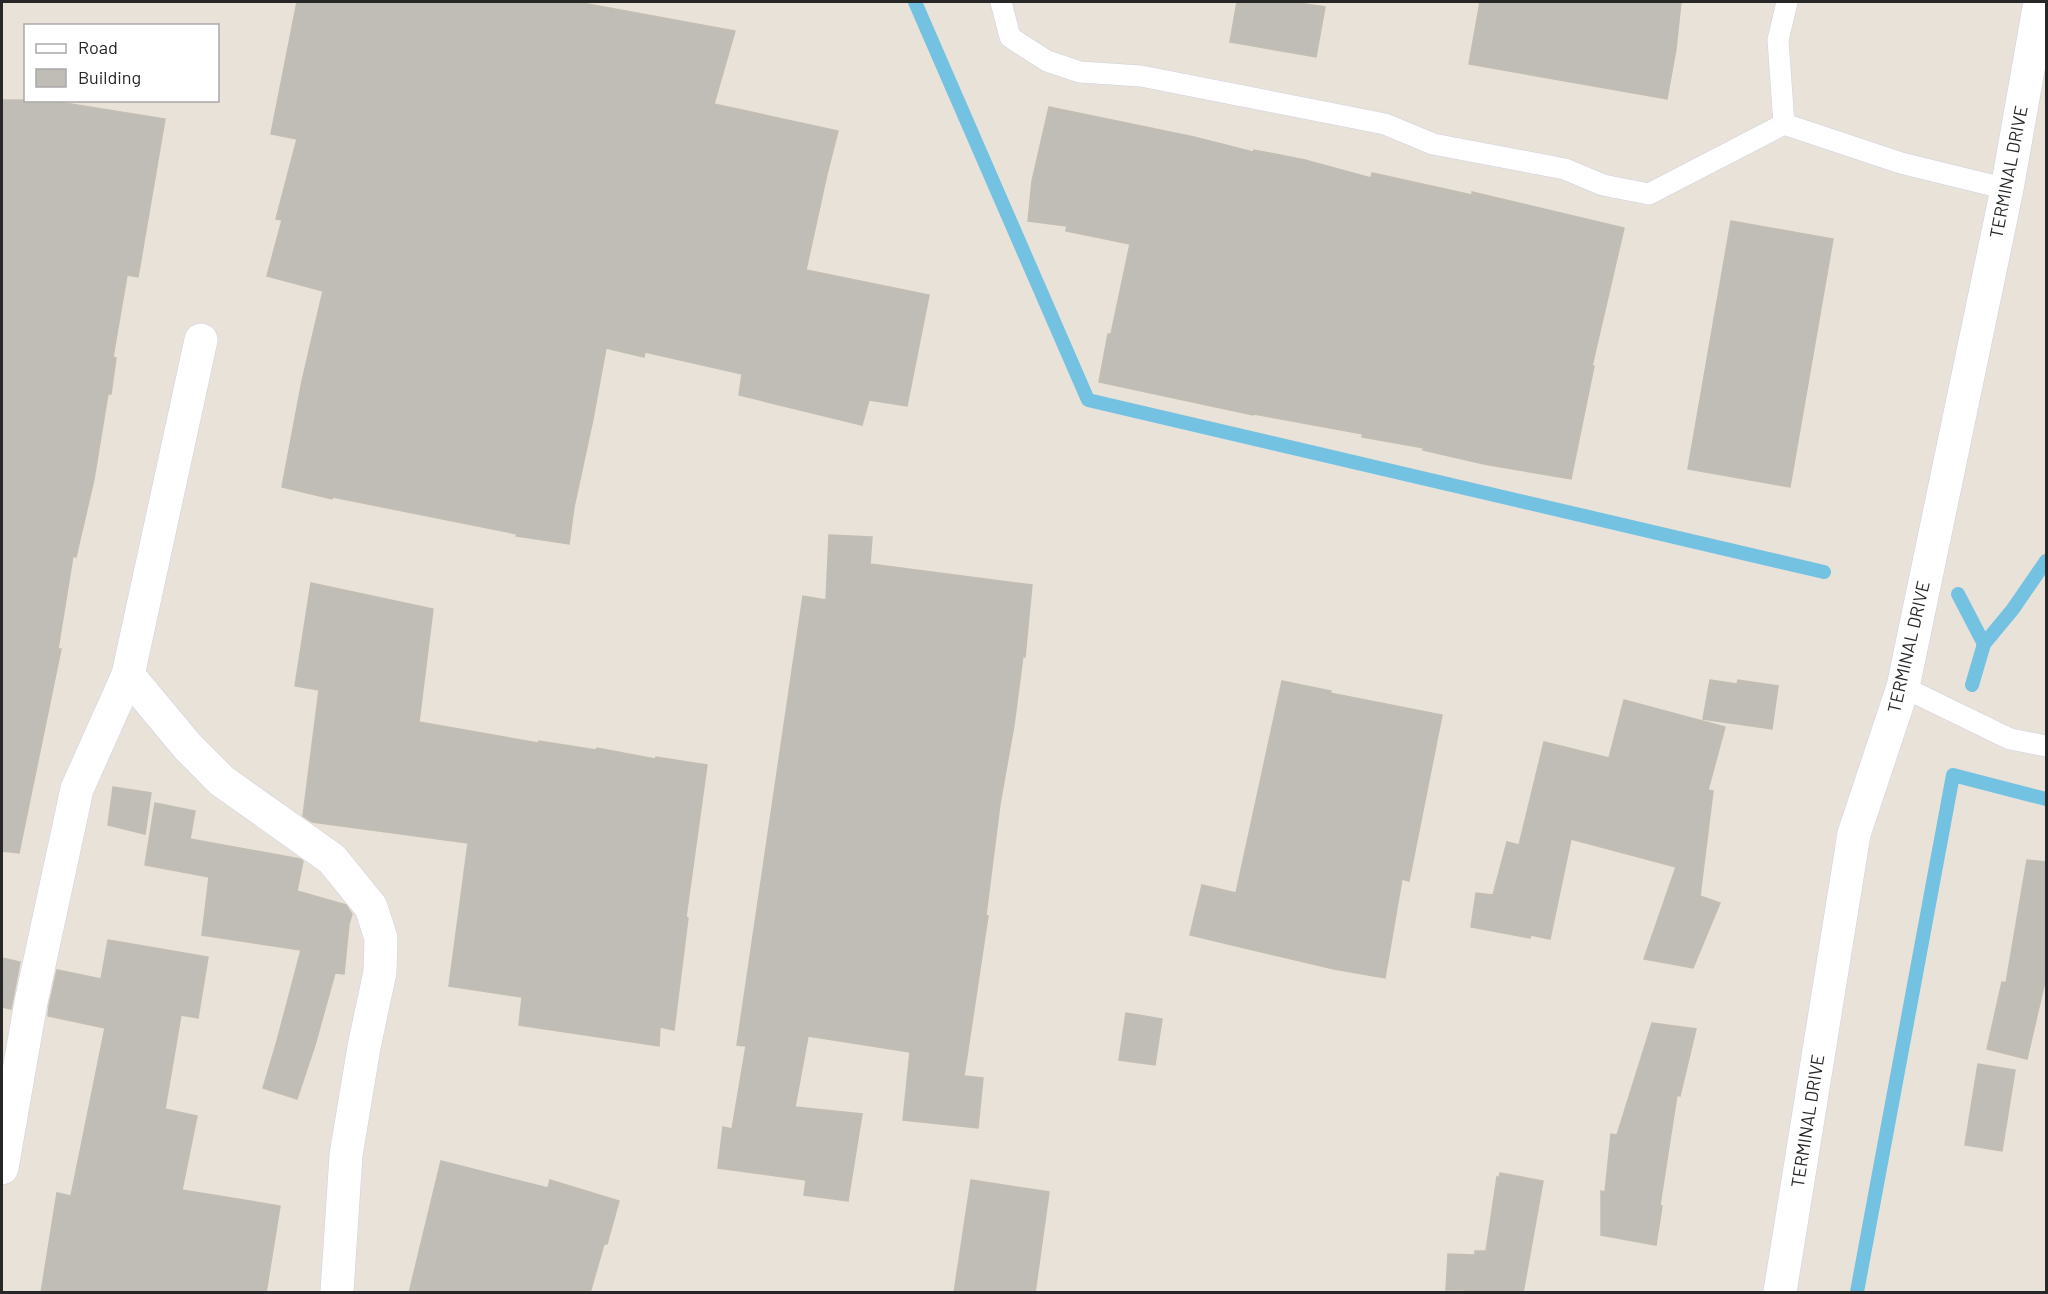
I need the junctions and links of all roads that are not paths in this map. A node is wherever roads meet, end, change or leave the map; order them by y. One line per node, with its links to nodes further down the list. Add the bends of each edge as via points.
1 (1001, 2): 4 (lane, via 1010,37 1047,61 1080,72 1141,76 1385,124 1433,144 1565,170 1603,185 1649,194)
2 (1786, 2): 4 (lane, via 1778,40)
3 (2040, 2): 5 (street, TERMINAL DRIVE)
4 (1784, 124): 5 (lane, via 1901,163)
5 (2007, 189): 8 (street, TERMINAL DRIVE)
6 (201, 340): 7 (street)
7 (128, 675): 10 (street, via 77,789 31,1002); 11 (street, via 222,781 332,859 371,907 381,938 380,972 346,1155)
8 (1903, 687): 9 (lane, via 2010,739); 12 (street, TERMINAL DRIVE, via 1854,834)
9 (2046, 746)
10 (2, 1168)
11 (337, 1293)
12 (1780, 1293)

